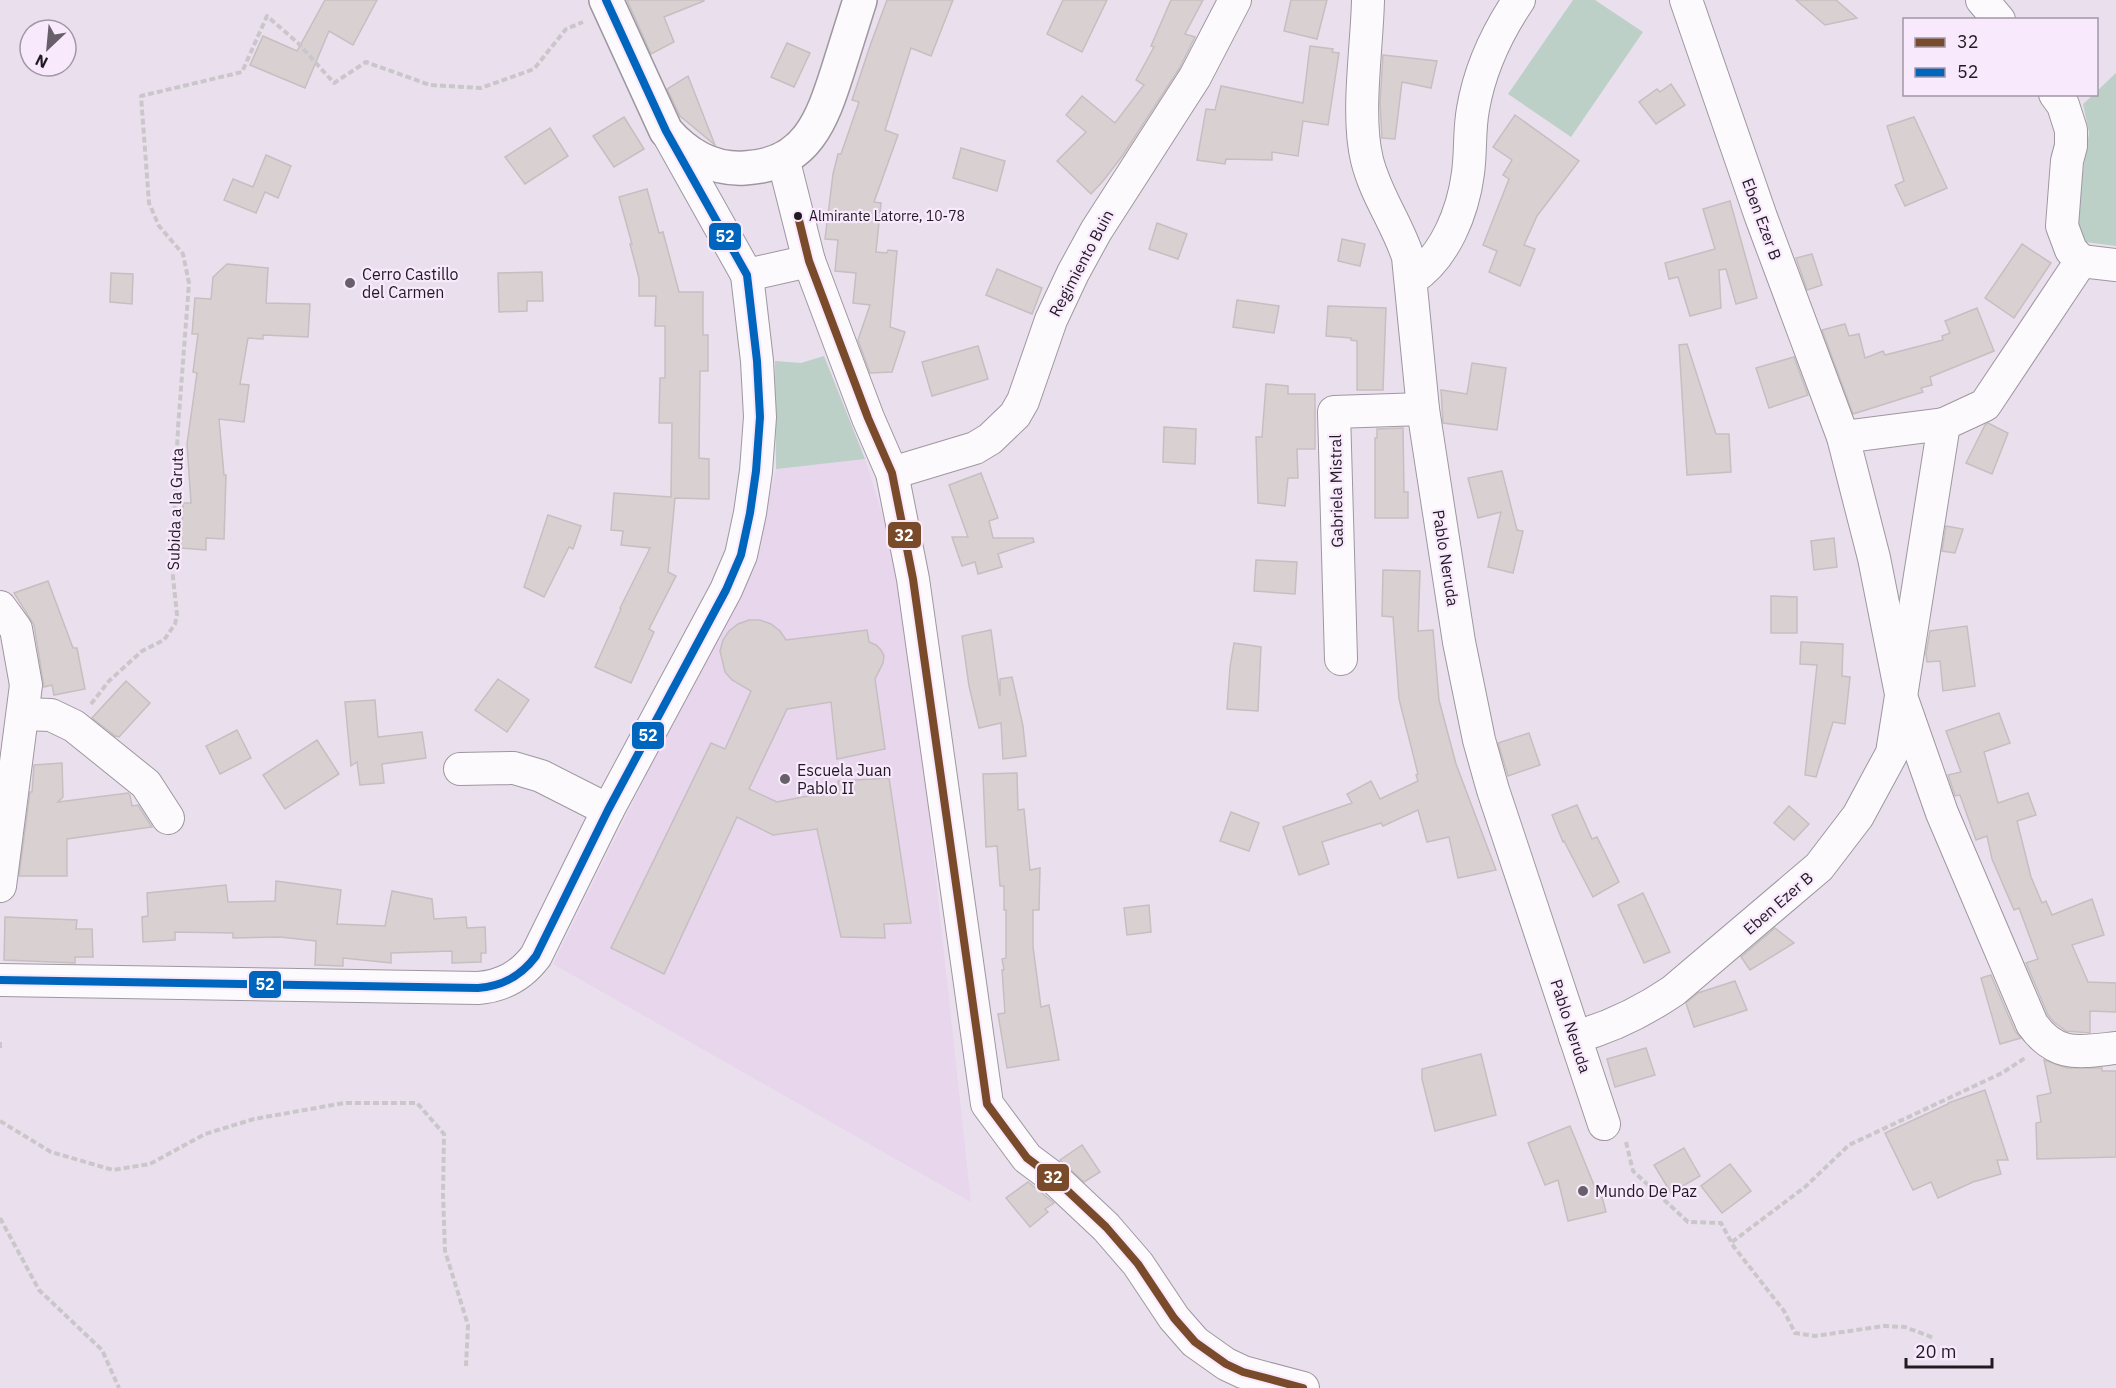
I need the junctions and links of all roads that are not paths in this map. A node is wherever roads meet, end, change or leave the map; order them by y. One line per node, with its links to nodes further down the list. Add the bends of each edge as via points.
1 (860, 0): 11 (main road, via 822,117 806,140)
2 (1235, 0): 20 (street, Regimiento Buin, via 1196,77 1073,273 1015,415 975,448)
3 (1368, 0): 16 (street, Pablo Neruda, via 1363,113 1366,159 1374,185 1401,236)
4 (1519, 0): 16 (street, via 1501,27 1479,84 1468,174 1456,218 1438,254)
5 (1686, 0): 19 (street, Eben Ezer B)
6 (1982, 0): 8 (street)
7 (608, 5): 10 (main road)
8 (1997, 18)
9 (2056, 96): 13 (street, via 2071,130 2062,226 2071,250)
10 (666, 131): 11 (main road, via 679,146 714,165 754,168); 15 (street)
11 (783, 158): 12 (street)
12 (809, 261): 15 (street); 20 (street)
13 (2081, 261): 14 (street); 18 (street, via 1985,405)
14 (2116, 265)
15 (747, 275): 26 (street, via 760,417 756,471 741,555)
16 (1412, 279): 17 (street, Pablo Neruda)
17 (1424, 409): 22 (street, Gabriela Mistral, via 1334,412); 30 (street, Pablo Neruda, via 1459,642 1479,740)
18 (1944, 424): 19 (street); 23 (street, Eben Ezer B)
19 (1843, 437): 23 (street, Eben Ezer B, via 1874,558)
20 (892, 473): 33 (street, via 913,579 987,1104 1027,1158 1112,1234 1195,1342 1243,1372)
21 (0, 608): 24 (street, via 16,629 26,686)
22 (1341, 659)
23 (1902, 699): 30 (street, Eben Ezer B, via 1892,753 1858,816 1819,867 1673,991 1623,1021); 31 (street, Eben Ezer B, via 1942,813 2032,1024 2048,1042 2067,1051)
24 (23, 714): 27 (street, via 51,715 74,726 146,784); 28 (street)
25 (460, 769): 26 (street, via 514,768 541,776)
26 (608, 810): 29 (street, via 536,956 516,976 491,987)
27 (168, 818)
28 (0, 886)
29 (0, 980)
30 (1575, 1037): 32 (street, Pablo Neruda)
31 (2116, 1048)
32 (1604, 1124)
33 (1303, 1388)

